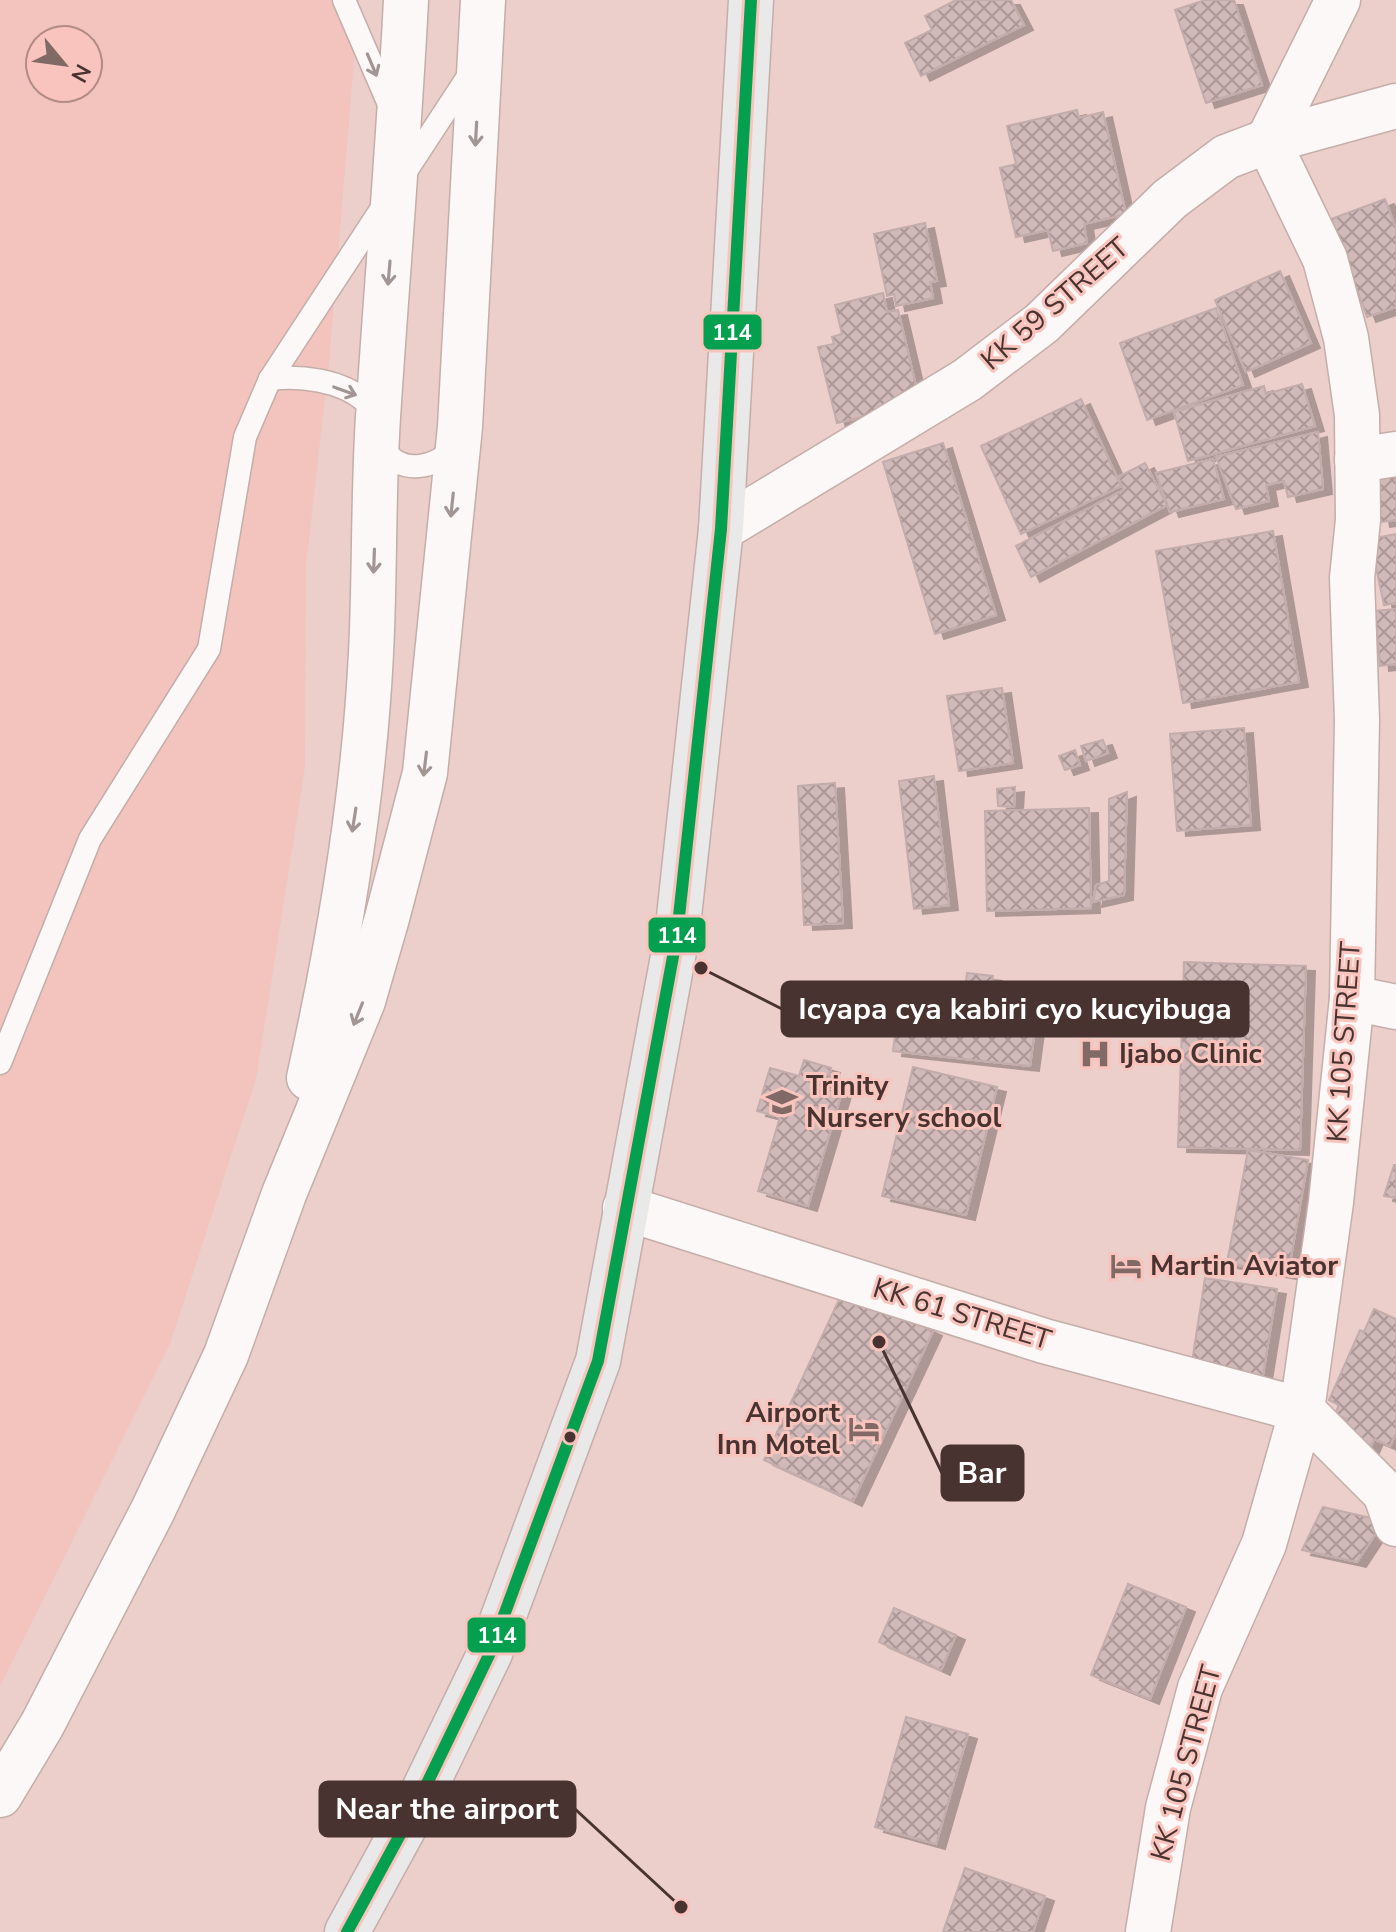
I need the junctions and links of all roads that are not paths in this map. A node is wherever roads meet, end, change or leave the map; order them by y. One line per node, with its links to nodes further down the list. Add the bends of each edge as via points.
1 (344, 0): 8 (lane, one-way to 8)
2 (406, 0): 8 (street)
3 (483, 0): 6 (street)
4 (751, 0): 15 (main road)
5 (1338, 0): 9 (street)
6 (481, 58): 10 (lane); 13 (street, one-way to 13)
7 (1396, 106): 9 (street, KK 59 STREET)
8 (400, 129): 10 (street)
9 (1268, 141): 14 (street, KK 105 STREET, via 1325,259 1346,338 1357,415); 15 (street, KK 59 STREET, via 1226,157 1170,199 1042,323 967,380)
10 (397, 182): 11 (lane); 12 (street, one-way to 12)
11 (270, 379): 12 (lane, one-way to 12, via 298,376 351,391); 18 (lane, via 245,437 209,649 90,839)
12 (378, 420): 13 (lane, via 390,456 415,467 440,460 457,441); 19 (street, one-way to 19, via 371,656 356,806 330,986)
13 (460, 427): 19 (street, one-way to 19, via 425,773 363,1001)
14 (1376, 457): 16 (street, KK 105 STREET, via 1358,520 1352,578 1357,720)
15 (721, 529): 20 (main road, via 677,935)
16 (1352, 998): 17 (street); 21 (street, KK 105 STREET)
17 (1396, 1007)
18 (0, 1063)
19 (284, 1194): 23 (street, via 226,1355 153,1510)
20 (625, 1208): 21 (street, KK 61 STREET, via 1044,1341); 24 (main road, via 598,1361 545,1511 490,1653)
21 (1302, 1410): 22 (street); 25 (street, KK 105 STREET, via 1264,1544 1200,1688 1168,1808)
22 (1392, 1502)
23 (0, 1795)
24 (347, 1932)
25 (1148, 1932)

